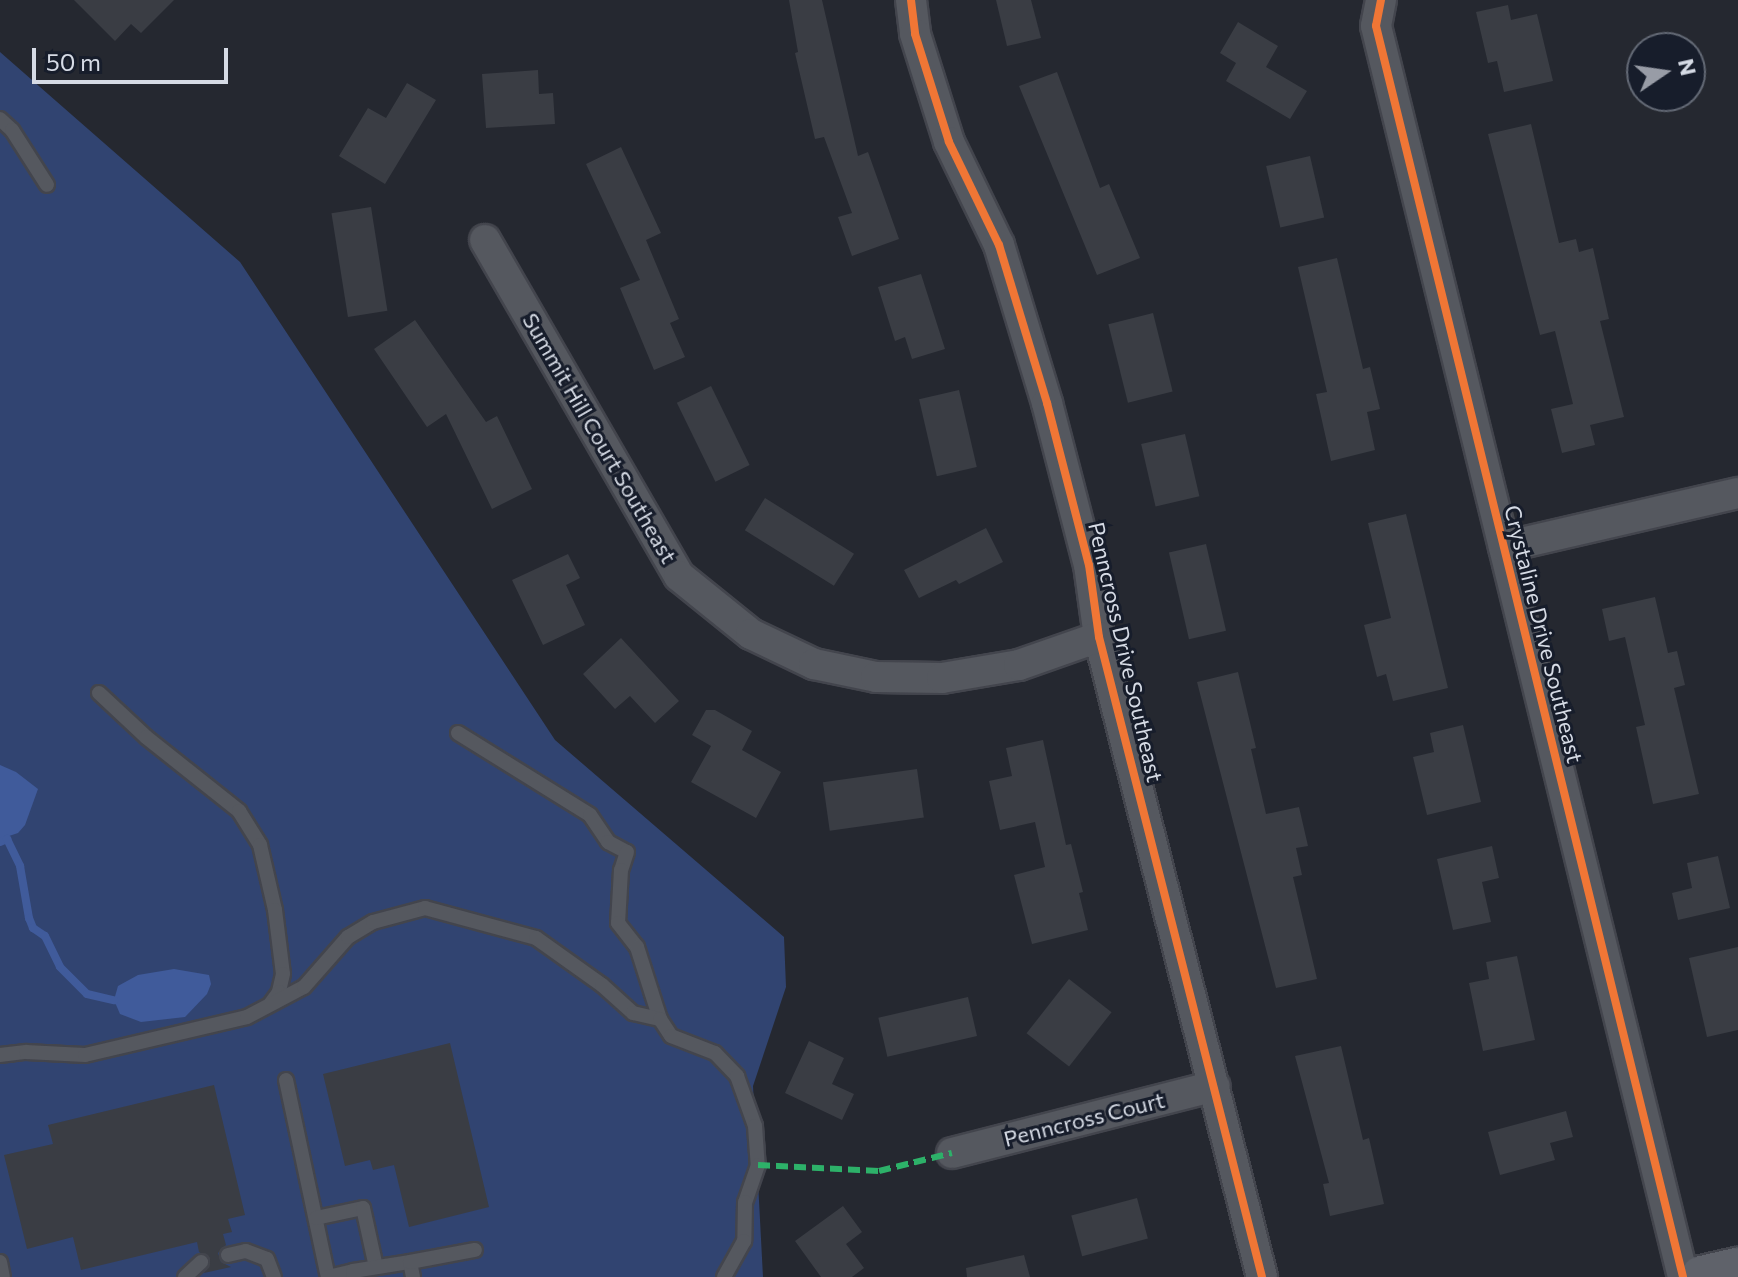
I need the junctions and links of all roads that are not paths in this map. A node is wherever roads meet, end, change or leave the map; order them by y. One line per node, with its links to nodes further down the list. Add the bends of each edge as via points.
1 (911, 0): 8 (street, Penncross Drive Southeast, via 915,34 949,142 999,245 1047,403 1089,565)
2 (1381, 0): 7 (street, Crystaline Drive Southeast, via 1376,26)
3 (0, 119): 4 (lane)
4 (47, 185)
5 (485, 240): 8 (street, Summit Hill Court Southeast, via 679,576 751,634 814,664 876,677 942,678 1019,665)
6 (1738, 493): 7 (street)
7 (1504, 547): 33 (street, Crystaline Drive Southeast)
8 (1099, 637): 15 (street, Penncross Drive Southeast)
9 (99, 693): 11 (lane, via 239,811 260,845 283,974 279,992)
10 (458, 733): 12 (lane, via 590,815 608,842 627,852 618,923 637,947)
11 (268, 1006): 12 (lane, via 304,987 348,937 373,922 425,908 536,938 633,1013); 13 (lane, via 204,1030 85,1055)
12 (660, 1019): 31 (lane, via 671,1036 715,1053 729,1066 746,1095 755,1126 758,1165 745,1202 744,1241)
13 (0, 1055)
14 (286, 1080): 17 (lane)
15 (1215, 1086): 16 (street, Penncross Court); 32 (street, Penncross Drive Southeast)
16 (952, 1153)
17 (316, 1218): 23 (lane, via 363,1208); 29 (lane)
18 (475, 1250): 22 (lane)
19 (228, 1255): 28 (lane, via 246,1251 267,1259)
20 (0, 1262): 26 (lane)
21 (201, 1262): 27 (lane)
22 (410, 1262): 23 (lane); 30 (lane)
23 (376, 1267): 25 (lane)
24 (1738, 1269): 34 (street)
25 (354, 1274): 29 (lane)
26 (3, 1277)
27 (185, 1277)
28 (274, 1277)
29 (328, 1277)
30 (413, 1277)
31 (724, 1277)
32 (1262, 1277)
33 (1683, 1277)
34 (1702, 1277)

